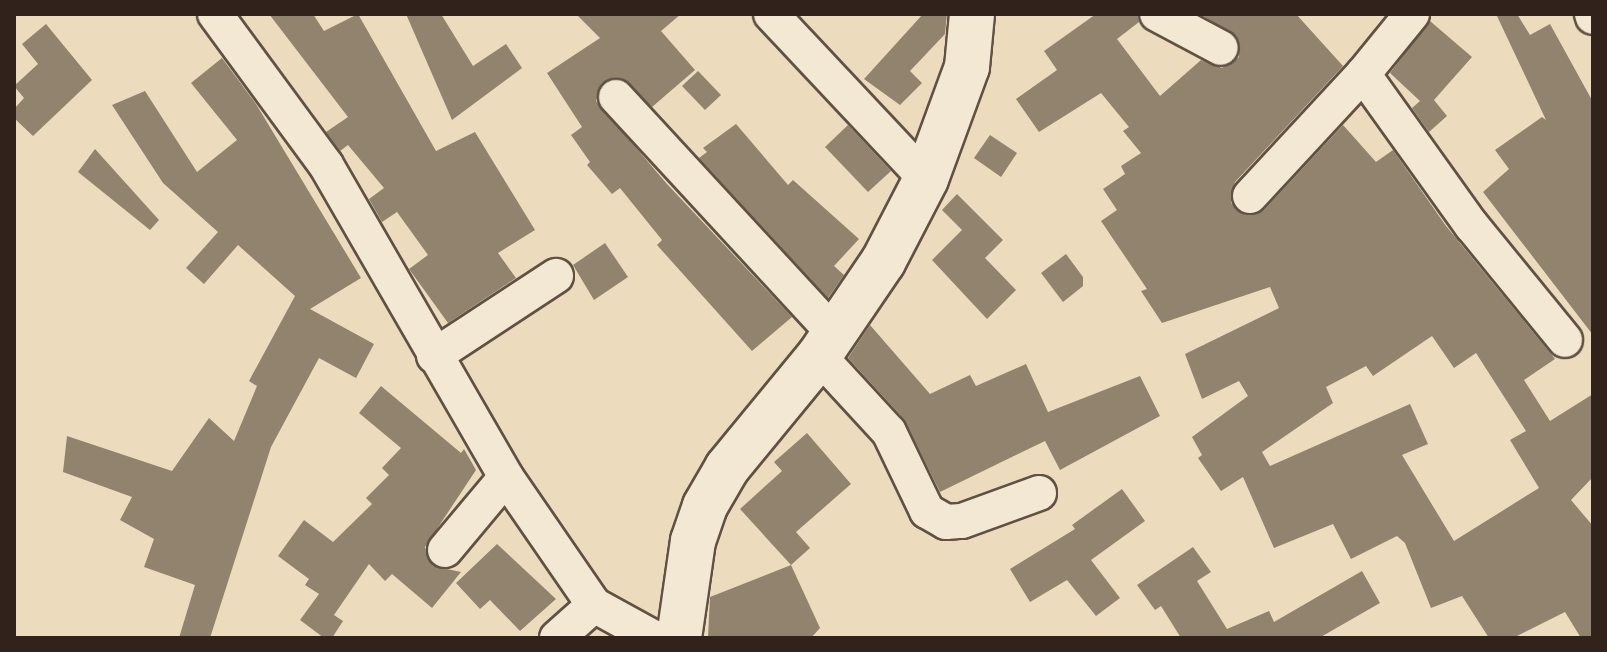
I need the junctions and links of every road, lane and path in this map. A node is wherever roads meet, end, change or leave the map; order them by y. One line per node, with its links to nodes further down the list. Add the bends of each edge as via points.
1 (215, 14): 14 (street, via 326,165)
2 (771, 14): 9 (street)
3 (972, 14): 9 (street, via 967,67)
4 (1157, 14): 6 (street)
5 (1412, 14): 7 (street)
6 (1221, 48)
7 (1363, 74): 10 (street); 12 (street, via 1472,226)
8 (616, 97): 13 (street)
9 (926, 179): 13 (street, via 883,262)
10 (1250, 196)
11 (556, 276): 14 (street)
12 (1565, 340)
13 (826, 344): 16 (street, via 889,432 927,511 946,522 962,521); 21 (street, via 727,468 705,506 693,541)
14 (434, 356): 15 (street)
15 (506, 477): 17 (street); 18 (street)
16 (1039, 493)
17 (445, 550)
18 (594, 605): 19 (street); 20 (street)
19 (557, 638)
20 (654, 638)
21 (679, 638)

